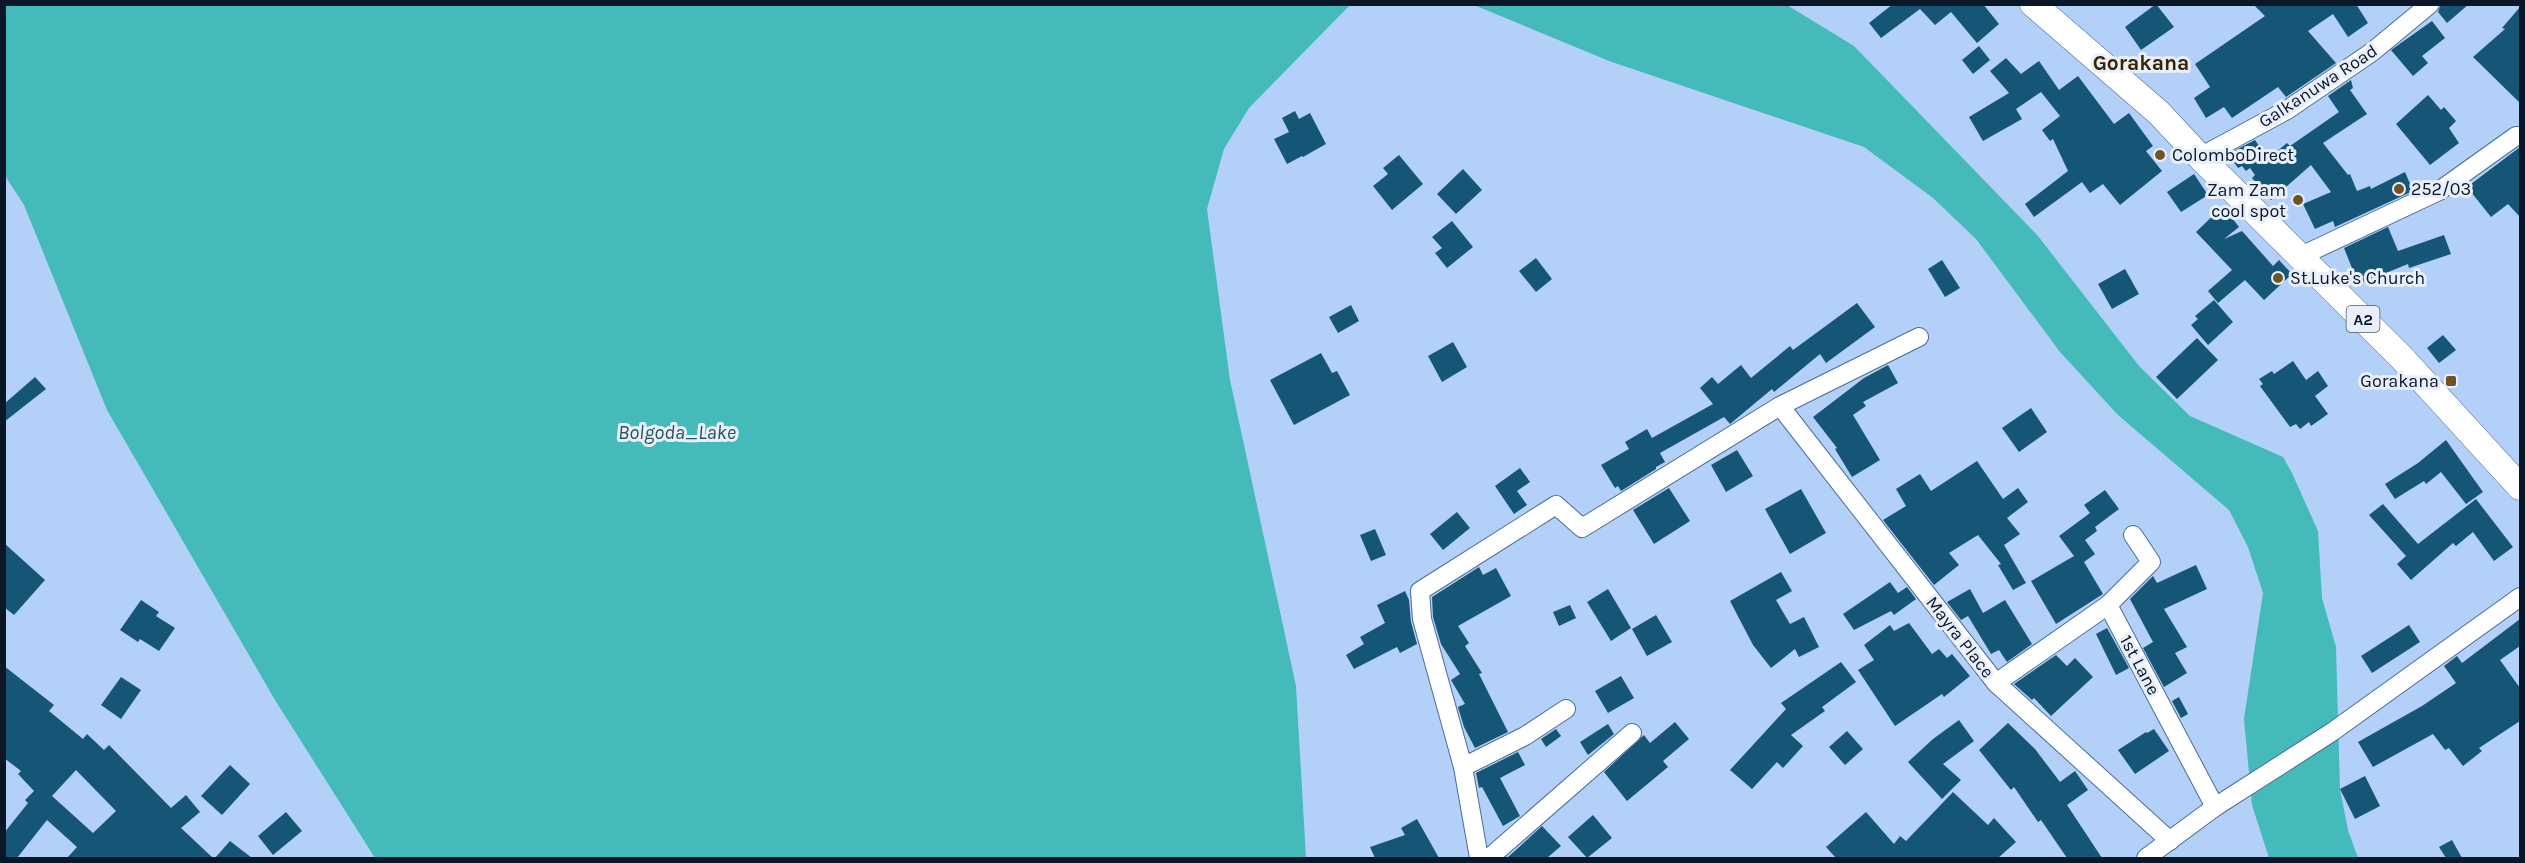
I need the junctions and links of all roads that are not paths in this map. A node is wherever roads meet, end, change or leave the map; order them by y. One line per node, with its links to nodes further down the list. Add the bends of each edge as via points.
1 (2033, 4): 4 (highway, A2, via 2159,113)
2 (2430, 4): 4 (street, Galkanuwa Road, via 2372,52 2287,110)
3 (2520, 136): 5 (street, via 2439,191)
4 (2200, 158): 5 (highway, A2)
5 (2301, 256): 8 (highway, A2, via 2402,358)
6 (1919, 336): 7 (street)
7 (1780, 406): 12 (street, Mayra Place); 15 (street, via 1582,528 1556,505 1420,591 1422,620)
8 (2520, 487)
9 (2133, 535): 11 (street, via 2151,562)
10 (2520, 597): 16 (street, via 2332,732)
11 (2108, 605): 12 (street); 16 (street, 1st Lane)
12 (1996, 683): 17 (street, Mayra Place)
13 (1566, 709): 15 (street, via 1525,736)
14 (1632, 733): 19 (street)
15 (1463, 767): 18 (street)
16 (2219, 805): 17 (street)
17 (2170, 841): 20 (street)
18 (1479, 858)
19 (1489, 858)
20 (2146, 858)

